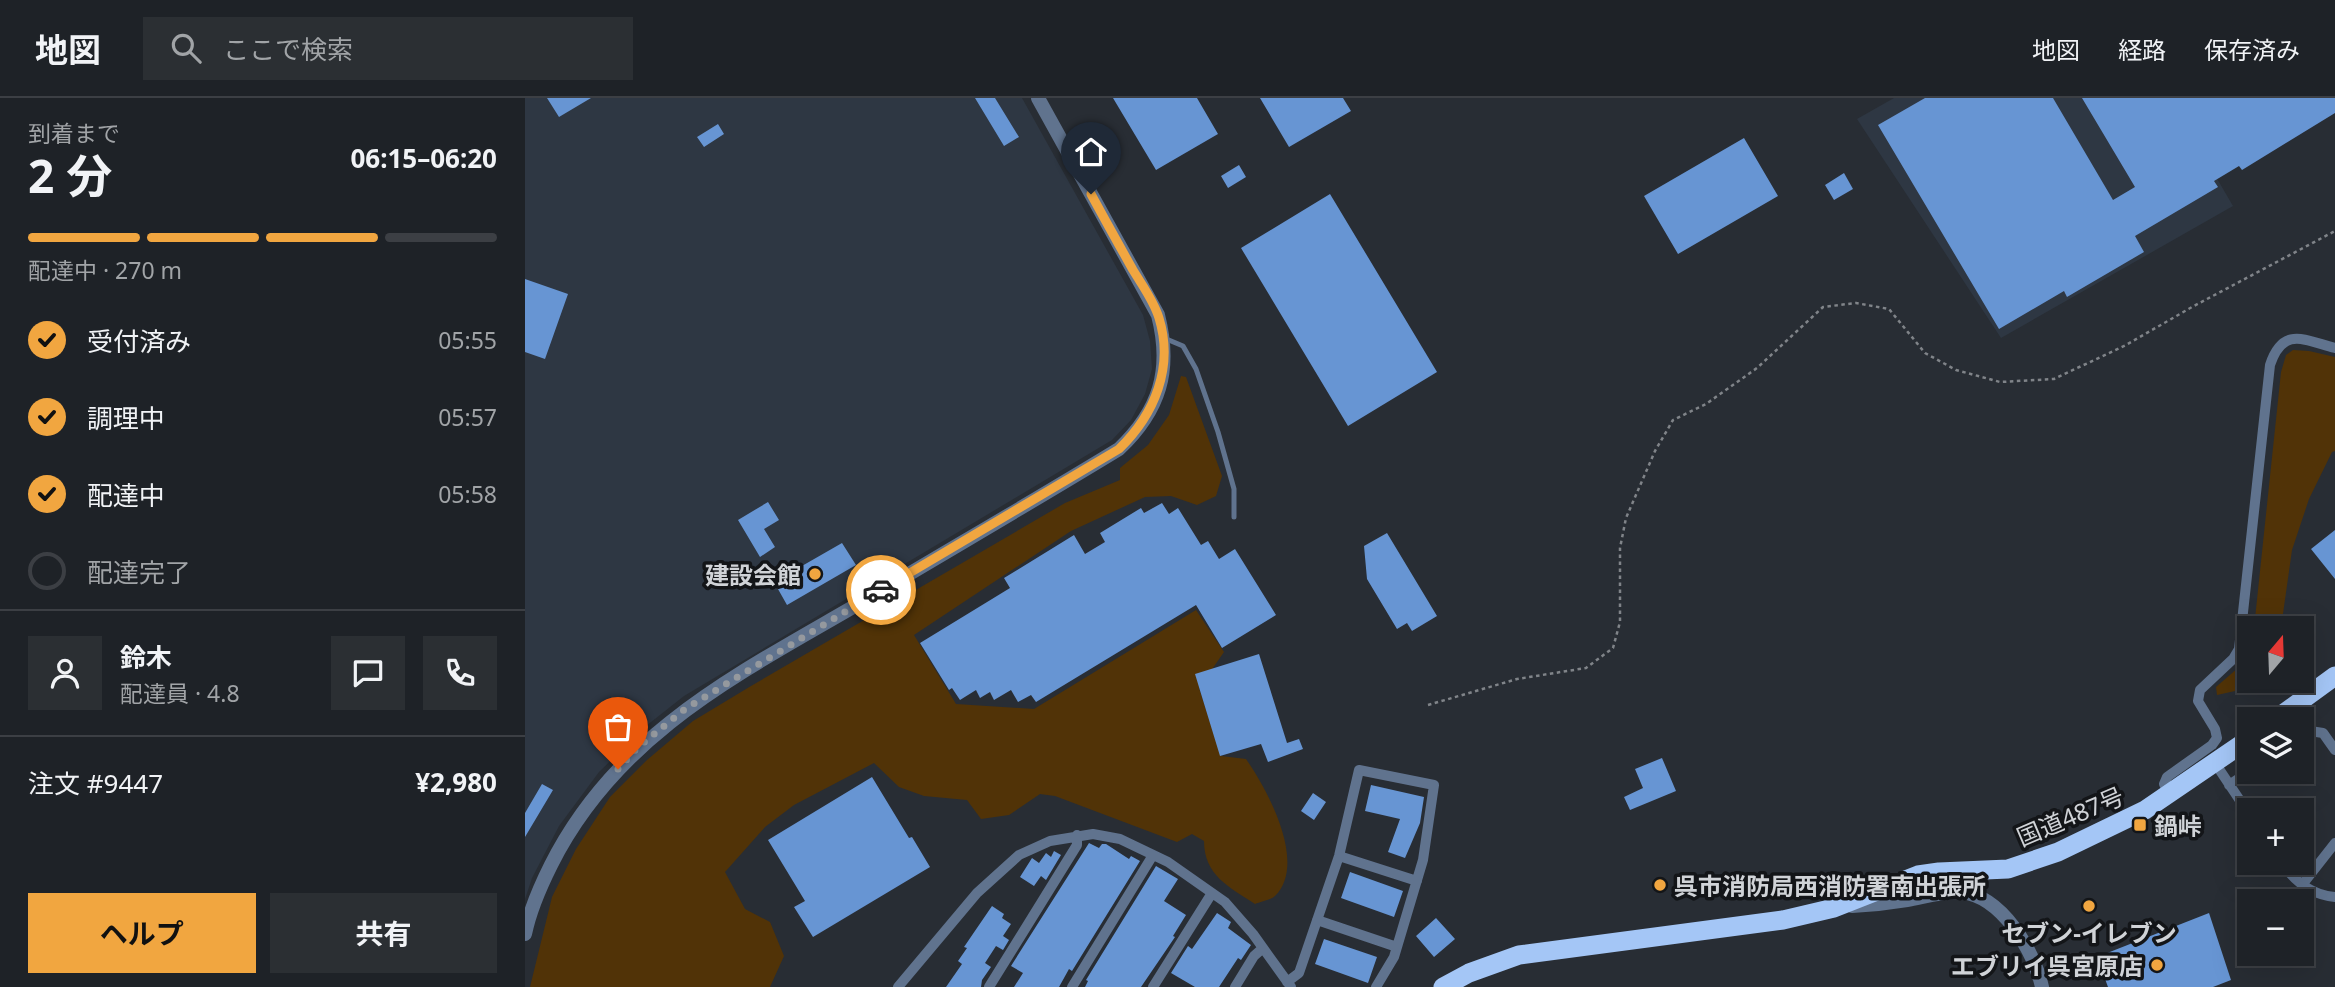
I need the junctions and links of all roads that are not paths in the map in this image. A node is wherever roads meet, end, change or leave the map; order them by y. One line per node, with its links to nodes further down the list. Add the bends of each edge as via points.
1 (1038, 98): 2 (street, via 1158,315)
2 (1164, 338): 4 (lane, via 1183,346 1196,369 1234,489); 26 (street, via 1165,365 1156,400 1137,432 1119,449 765,659 685,709 637,748 599,789 566,836 540,886)
3 (2335, 348): 13 (street, via 2299,338 2286,340 2276,349 2270,365 2239,649 2200,690 2198,701 2217,738 2167,777 2164,784)
4 (1234, 517)
5 (2335, 676): 6 (highway)
6 (2292, 707)
7 (2314, 732): 9 (street, via 2323,733)
8 (2237, 747): 10 (highway, 国道487号)
9 (2335, 750)
10 (2215, 763): 12 (street); 13 (highway, 国道487号)
11 (2237, 780): 12 (street)
12 (2229, 785): 14 (street)
13 (2169, 794): 24 (highway, 国道487号, via 2058,852 2008,869 1918,875)
14 (2238, 798)
15 (1077, 835): 17 (street, via 1120,839); 30 (street, via 1077,845); 31 (street, via 1019,855 977,894)
16 (2335, 843): 21 (street)
17 (1153, 855): 22 (street); 32 (street)
18 (1339, 856): 20 (street); 20 (street, via 1359,770 1434,785); 25 (street)
19 (2292, 875): 21 (street)
20 (1417, 881): 27 (street)
21 (2302, 885): 23 (street)
22 (1212, 893): 28 (street); 33 (street)
23 (2335, 897)
24 (1834, 908): 36 (highway, 国道487号, via 1783,920 1519,954); 37 (street, via 1945,893 1963,892 1982,899 2016,929)
25 (1317, 920): 27 (street); 29 (street, via 1299,974)
26 (525, 934)
27 (1397, 947): 35 (street)
28 (1263, 948): 29 (street); 34 (street)
29 (1289, 984)
30 (991, 986)
31 (898, 987)
32 (1072, 987)
33 (1153, 987)
34 (1235, 987)
35 (1376, 987)
36 (1443, 987)
37 (2042, 987)

